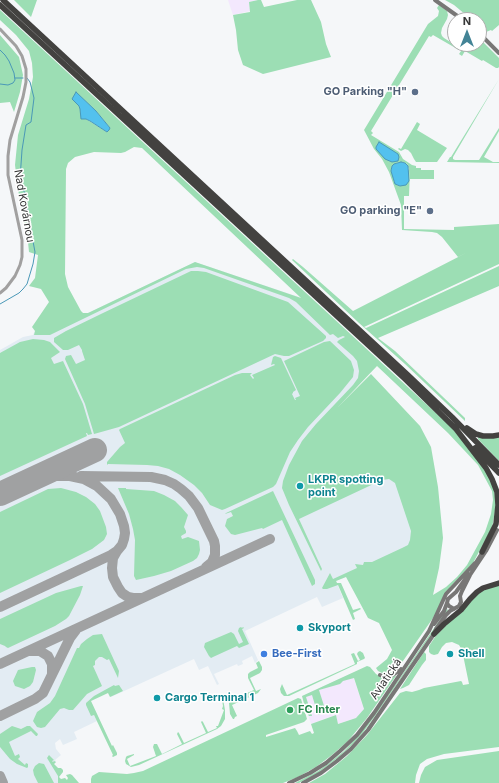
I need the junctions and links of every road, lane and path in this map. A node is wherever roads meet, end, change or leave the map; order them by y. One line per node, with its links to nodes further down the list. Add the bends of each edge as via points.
1 (3, 0): 9 (highway)
2 (435, 0): 4 (main road)
3 (0, 5): 10 (highway)
4 (452, 12)
5 (0, 29): 8 (street, Nad Kovárnou, via 22,56 26,82 8,156 8,175 22,240 22,257 15,276)
6 (487, 41): 7 (main road)
7 (499, 53)
8 (0, 293)
9 (452, 417): 11 (highway, via 479,435); 12 (highway)
10 (456, 429): 13 (highway); 15 (highway, via 486,468 496,492 496,524)
11 (499, 435)
12 (499, 465)
13 (499, 472)
14 (498, 529): 15 (main road); 19 (main road, via 490,546 470,575)
15 (482, 552): 16 (main road)
16 (475, 563): 18 (main road, via 456,592); 22 (main road, Aviatická, via 446,594)
17 (499, 583): 21 (highway, via 477,588); 22 (highway, via 477,592 461,610)
18 (451, 595): 19 (main road, via 456,595); 20 (main road)
19 (460, 599): 21 (main road)
20 (447, 601): 21 (main road, via 452,608); 22 (main road)
21 (458, 607): 22 (main road, Aviatická, via 447,613)
22 (432, 632): 23 (main road, Aviatická); 26 (main road, Aviatická, via 378,716 359,740 330,767)
23 (406, 665): 24 (main road, via 393,675); 25 (main road, Aviatická, via 351,742 322,766)
24 (380, 675)
25 (289, 783)
26 (303, 783)

